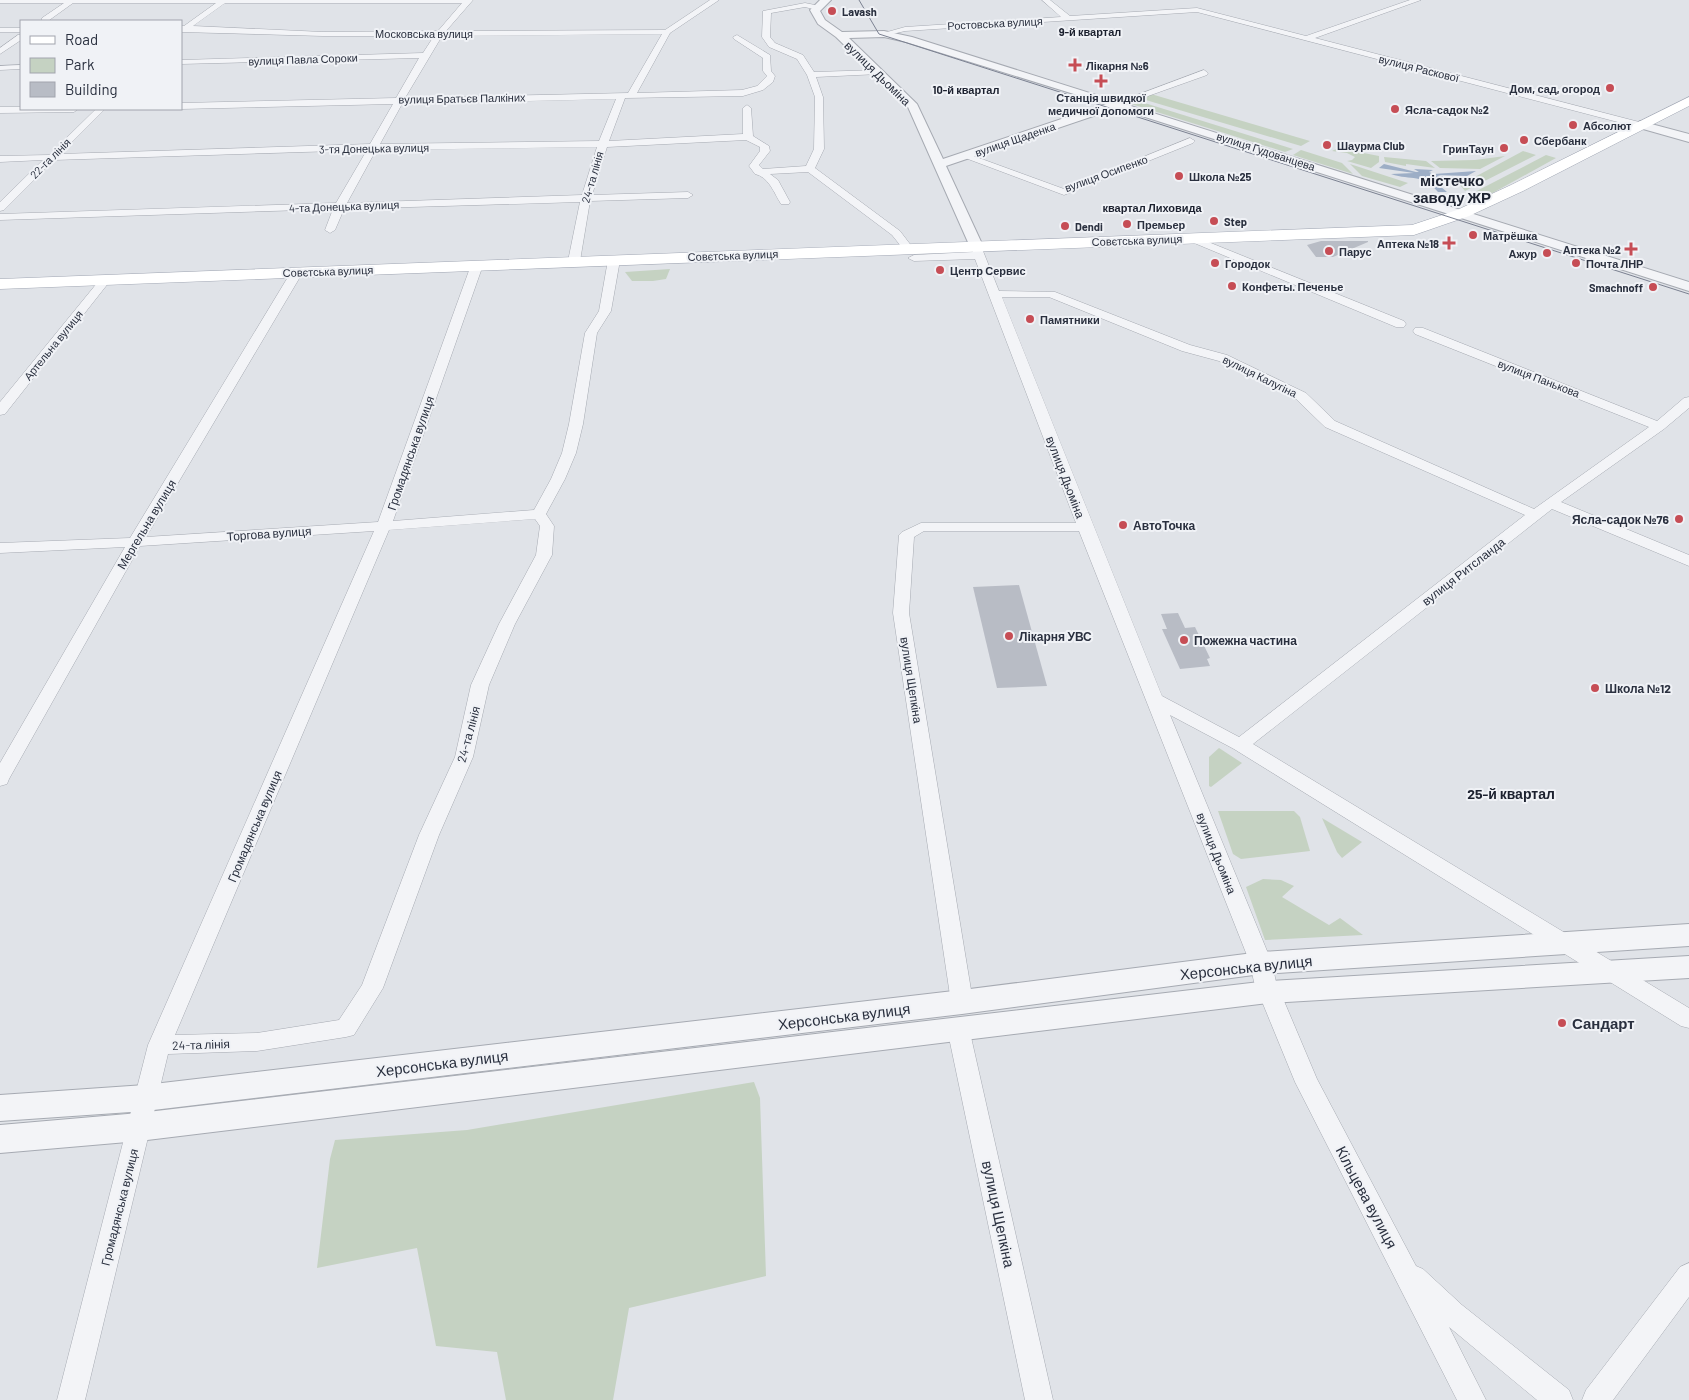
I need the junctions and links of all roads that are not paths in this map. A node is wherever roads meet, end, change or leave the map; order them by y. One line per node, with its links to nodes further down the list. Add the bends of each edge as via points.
1 (73, 0): 2 (street); 9 (street); 13 (street)
2 (225, 0): 3 (street); 16 (street)
3 (468, 0): 18 (street)
4 (715, 0): 17 (street, 24-та лінія)
5 (826, 0): 10 (street)
6 (1046, 0): 12 (street)
7 (1188, 0): 11 (street)
8 (1417, 0): 23 (street)
9 (0, 1)
10 (818, 8): 20 (street, вулиця Дьоміна, via 815,10 821,22); 31 (street, via 805,5 767,11 766,36 772,45 800,58)
11 (1197, 10): 12 (street, Ростовська вулиця); 23 (street, вулиця Раскової)
12 (1069, 19): 19 (street, Ростовська вулиця, via 905,29)
13 (45, 20)
14 (0, 30): 15 (street)
15 (20, 30)
16 (183, 30): 18 (street, Московська вулиця)
17 (667, 32): 18 (street, Московська вулиця); 32 (street, 24-та лінія)
18 (440, 33): 25 (street)
19 (884, 34): 20 (street, вулиця Гудованцева); 35 (street, вулиця Гудованцева)
20 (840, 36): 29 (street, вулиця Дьоміна)
21 (737, 37): 32 (street, вулиця Братьєв Палкіних, via 767,57 767,71 771,76 760,88 743,93)
22 (20, 39): 24 (street)
23 (1305, 39): 41 (street, вулиця Раскової)
24 (0, 52)
25 (425, 55): 26 (street, вулиця Павла Сороки); 33 (street)
26 (182, 62)
27 (20, 67): 28 (street)
28 (0, 68)
29 (879, 72): 31 (street); 50 (street, вулиця Дьоміна, via 913,106)
30 (1204, 73): 35 (street, вулиця Щаденка)
31 (811, 75): 51 (street, via 819,96 819,149)
32 (626, 95): 33 (street, вулиця Братьєв Палкіних); 45 (street, 24-та лінія)
33 (400, 100): 36 (street, вулиця Братьєв Палкіних); 46 (street)
34 (1689, 101): 41 (main road, Совєтська вулиця)
35 (1118, 104): 47 (street, вулиця Щаденка); 58 (street, вулиця Гудованцева)
36 (182, 106)
37 (747, 108): 42 (street)
38 (0, 110): 39 (street)
39 (20, 110)
40 (100, 110): 48 (street, 22-га лінія)
41 (1640, 125): 43 (street); 58 (main road, Совєтська вулиця)
42 (748, 137): 45 (street, 3-тя Донецька вулиця); 52 (street, via 764,146 765,151 754,166)
43 (1689, 138)
44 (1190, 141): 47 (street, вулиця Осипенко, via 1064,192)
45 (602, 144): 46 (street, 3-тя Донецька вулиця); 54 (street, 24-та лінія)
46 (373, 147): 48 (street, 3-тя Донецька вулиця); 56 (street)
47 (965, 156): 50 (street, вулиця Щаденка)
48 (50, 157): 49 (street, 3-тя Донецька вулиця); 57 (street, 22-га лінія)
49 (0, 159)
50 (940, 164): 62 (street, вулиця Дьоміна)
51 (810, 169): 52 (street); 63 (street, via 896,233)
52 (758, 172): 55 (street, via 774,182)
53 (688, 195): 54 (street, 4-та Донецька вулиця)
54 (585, 199): 56 (street, 4-та Донецька вулиця); 65 (street, 24-та лінія)
55 (785, 202)
56 (340, 206): 59 (street, 4-та Донецька вулиця); 60 (street)
57 (0, 208)
58 (1463, 213): 61 (main road, Совєтська вулиця, via 1414,230); 70 (street, вулиця Гудованцева)
59 (0, 217)
60 (330, 230)
61 (1191, 238): 62 (main road, Совєтська вулиця); 72 (street)
62 (978, 250): 63 (main road, Совєтська вулиця); 71 (street, вулиця Дьоміна)
63 (911, 253): 64 (main road, Совєтська вулиця)
64 (614, 260): 65 (main road, Совєтська вулиця); 78 (street, via 605,311 591,333 569,453)
65 (574, 261): 66 (main road, Совєтська вулиця)
66 (477, 265): 67 (main road, Совєтська вулиця); 80 (street, Громадянська вулиця)
67 (297, 272): 68 (main road, Совєтська вулиця); 82 (street, Мергельна вулиця)
68 (106, 278): 69 (main road, Совєтська вулиця); 75 (street, Артельна вулиця)
69 (0, 284)
70 (1689, 287)
71 (995, 294): 79 (street, вулиця Калугіна, via 1051,294 1186,348 1223,358 1301,396 1330,424); 81 (street, вулиця Дьоміна)
72 (1400, 324)
73 (1418, 331): 76 (street, вулиця Панькова)
74 (1689, 401): 76 (street, вулиця Ритсланда)
75 (0, 411)
76 (1659, 426): 77 (street, вулиця Ритсланда)
77 (1550, 503): 79 (street, вулиця Ритсланда); 84 (street)
78 (539, 514): 80 (street, Торгова вулиця); 96 (street, 24-та лінія, via 546,526 544,555 507,624 480,685 464,757 429,835 372,988 346,1028 257,1042)
79 (1536, 515): 86 (street, вулиця Ритсланда)
80 (384, 525): 82 (street, Торгова вулиця); 96 (street, Громадянська вулиця)
81 (1085, 527): 85 (street, вулиця Дьоміна); 94 (street, вулиця Щепкіна, via 921,527 907,535 901,614)
82 (135, 542): 83 (street, Торгова вулиця); 87 (street, Мергельна вулиця)
83 (0, 548)
84 (1689, 561)
85 (1155, 700): 86 (street); 90 (street, вулиця Дьоміна)
86 (1240, 745): 89 (street)
87 (0, 778)
88 (1689, 935): 89 (street, Херсонська вулиця)
89 (1566, 944): 90 (street, Херсонська вулиця); 92 (street)
90 (1261, 963): 93 (street, вулиця Дьоміна); 94 (street, Херсонська вулиця)
91 (1689, 967): 92 (street, Херсонська вулиця)
92 (1611, 972): 93 (street, Херсонська вулиця); 95 (street)
93 (1268, 992): 94 (street, Херсонська вулиця); 101 (street, Кільцева вулиця, via 1307,1082)
94 (960, 1015): 97 (street, Херсонська вулиця); 99 (street, Херсонська вулиця); 104 (street, вулиця Щепкіна)
95 (1689, 1019)
96 (159, 1046): 97 (street, Громадянська вулиця)
97 (145, 1098): 98 (street, Херсонська вулиця); 99 (street, Громадянська вулиця)
98 (0, 1108)
99 (139, 1127): 100 (street, Херсонська вулиця); 103 (street, Громадянська вулиця)
100 (0, 1139)
101 (1406, 1270): 105 (street, Кільцева вулиця); 106 (street, via 1453,1314)
102 (1689, 1276): 107 (street)
103 (71, 1400)
104 (1039, 1400)
105 (1472, 1400)
106 (1559, 1400)
107 (1596, 1400)

